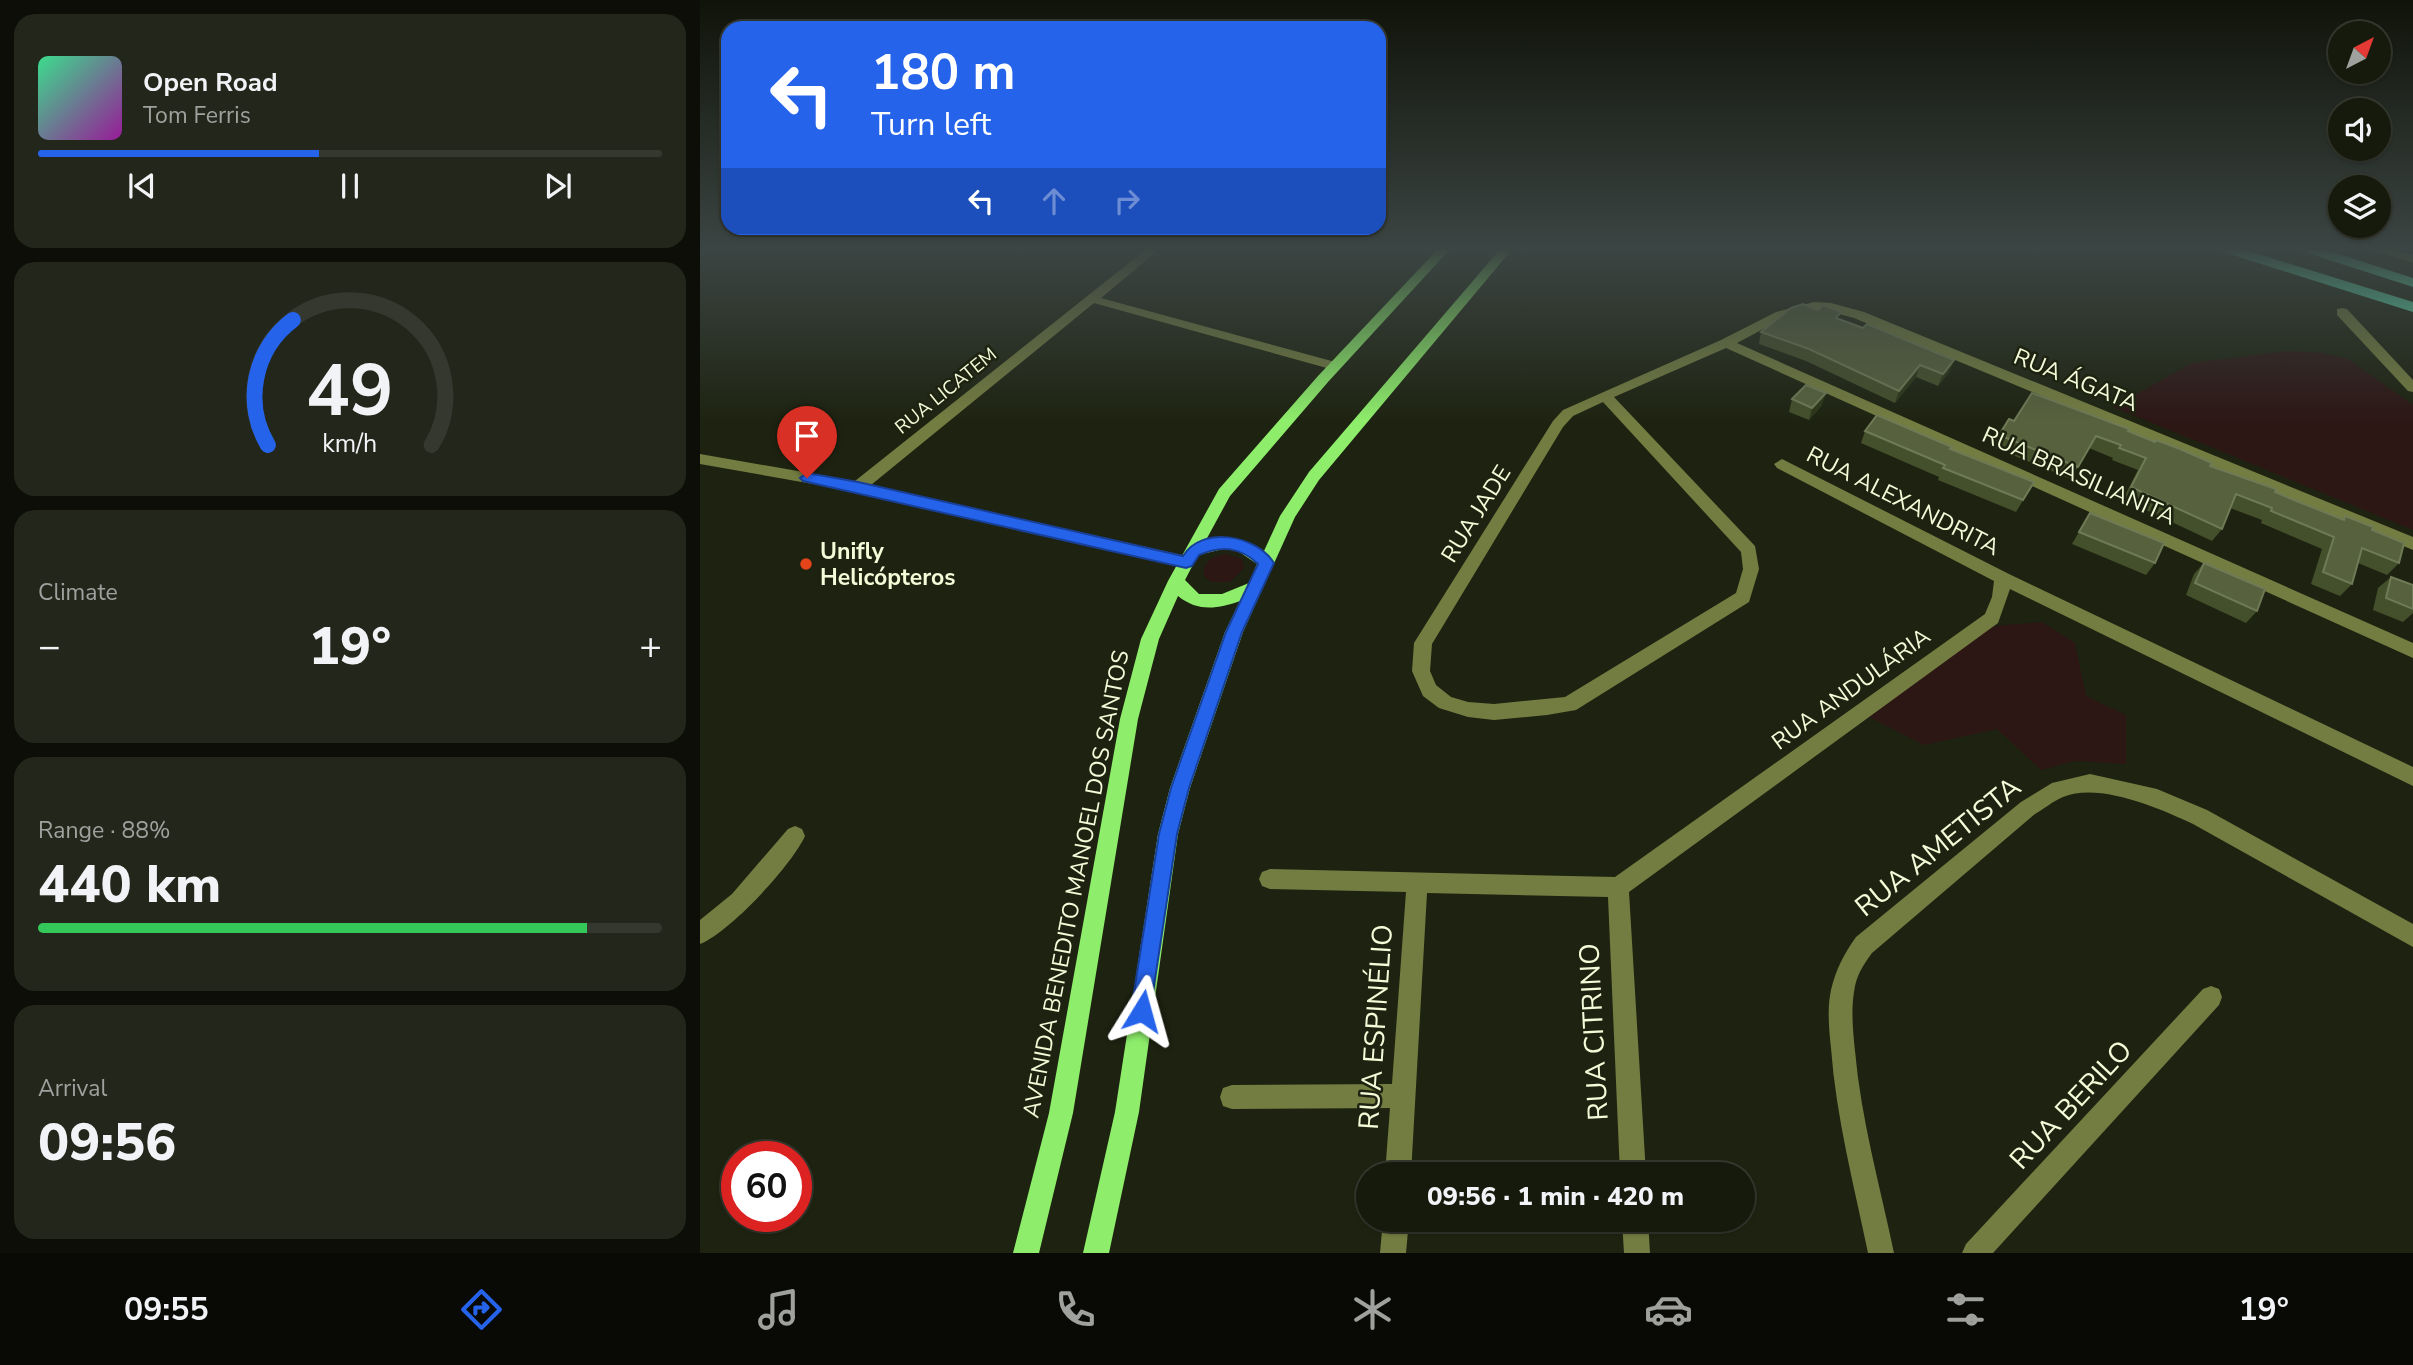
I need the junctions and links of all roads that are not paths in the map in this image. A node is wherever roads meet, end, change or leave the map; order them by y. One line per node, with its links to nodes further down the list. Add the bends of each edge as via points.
1 (1084, 305): 12 (street, RUA LICATEM)
2 (1115, 305): 7 (street)
3 (1391, 305): 7 (main road, AVENIDA BENEDITO MANOEL DOS SANTOS)
4 (1458, 305): 14 (main road, via 1314,476 1288,516)
5 (2342, 312): 8 (street)
6 (1726, 343): 9 (street, RUA ÁGATA); 13 (street, RUA ÁGATA, via 1796,310 1822,307 1859,315); 18 (street, RUA BRASILIANITA)
7 (1334, 366): 15 (main road, AVENIDA BENEDITO MANOEL DOS SANTOS, via 1224,493)
8 (2413, 388)
9 (1605, 395): 9 (street, RUA JADE, via 1749,550 1750,578 1743,597 1569,704 1476,710 1454,708 1435,699 1421,681 1418,663 1423,643 1558,424 1568,413)
10 (700, 459): 12 (street)
11 (1782, 464): 16 (street, RUA ALEXANDRITA)
12 (858, 487): 15 (street)
13 (2413, 544)
14 (1267, 563): 15 (main road, via 1241,544 1213,544); 17 (main road)
15 (1185, 565): 17 (main road, via 1191,598 1226,600); 33 (main road, AVENIDA BENEDITO MANOEL DOS SANTOS, via 1150,639 1139,676 1061,1113)
16 (2003, 578): 19 (street); 23 (street, RUA ANDULÁRIA, via 1992,618)
17 (1255, 587): 34 (main road, via 1234,632 1168,834 1127,1112)
18 (2413, 651)
19 (2413, 777)
20 (795, 836): 24 (street, via 748,892)
21 (1270, 879): 22 (street)
22 (1417, 884): 23 (street); 27 (street, RUA ESPINÉLIO)
23 (1618, 887): 30 (street, RUA CITRINO)
24 (700, 933)
25 (2413, 936): 37 (street, RUA AMETISTA, via 2200,817 2157,798 2090,783 2059,789 2028,808 1864,945 1848,968 1841,999 1843,1070)
26 (2211, 997): 38 (street, RUA BERILO)
27 (1404, 1096): 28 (street); 29 (street, RUA ESPINÉLIO)
28 (1232, 1097)
29 (1399, 1162)
30 (1632, 1162)
31 (1394, 1232): 35 (street)
32 (1636, 1232): 36 (street)
33 (1026, 1253)
34 (1096, 1253)
35 (1393, 1253)
36 (1637, 1253)
37 (1881, 1253)
38 (1975, 1253)

